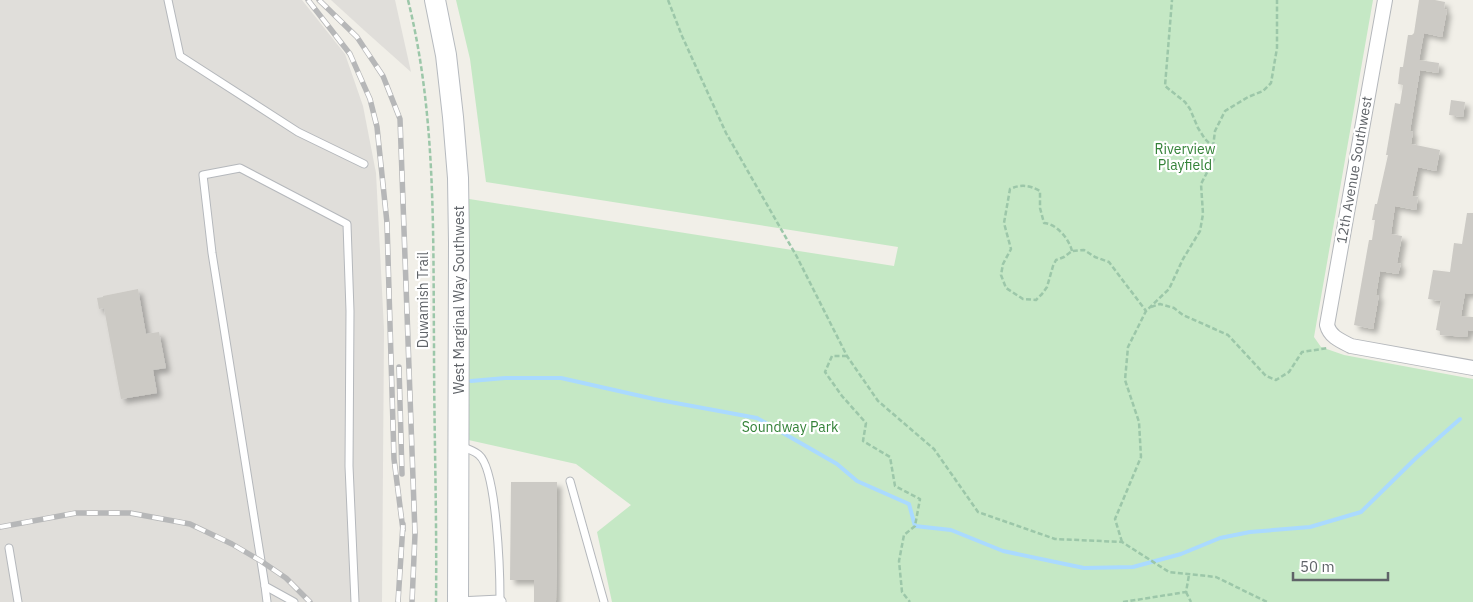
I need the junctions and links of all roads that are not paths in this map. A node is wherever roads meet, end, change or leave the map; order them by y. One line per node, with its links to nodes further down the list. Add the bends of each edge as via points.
1 (168, 0): 4 (lane, via 180,56 298,132)
2 (435, 0): 6 (main road, West Marginal Way Southwest, via 446,56 458,178)
3 (1385, 0): 5 (street, 12th Avenue Southwest, via 1328,316 1329,330 1351,346)
4 (364, 164)
5 (1473, 368)
6 (459, 445): 10 (lane, via 480,456 488,473 495,504); 15 (main road, West Marginal Way Southwest)
7 (570, 481): 16 (lane)
8 (9, 548): 11 (lane)
9 (265, 586): 12 (lane); 13 (lane); 14 (lane, via 212,253 203,175 240,168 347,224 349,466)
10 (501, 601): 15 (lane)
11 (18, 602)
12 (267, 602)
13 (294, 602)
14 (355, 602)
15 (458, 602)
16 (604, 602)

